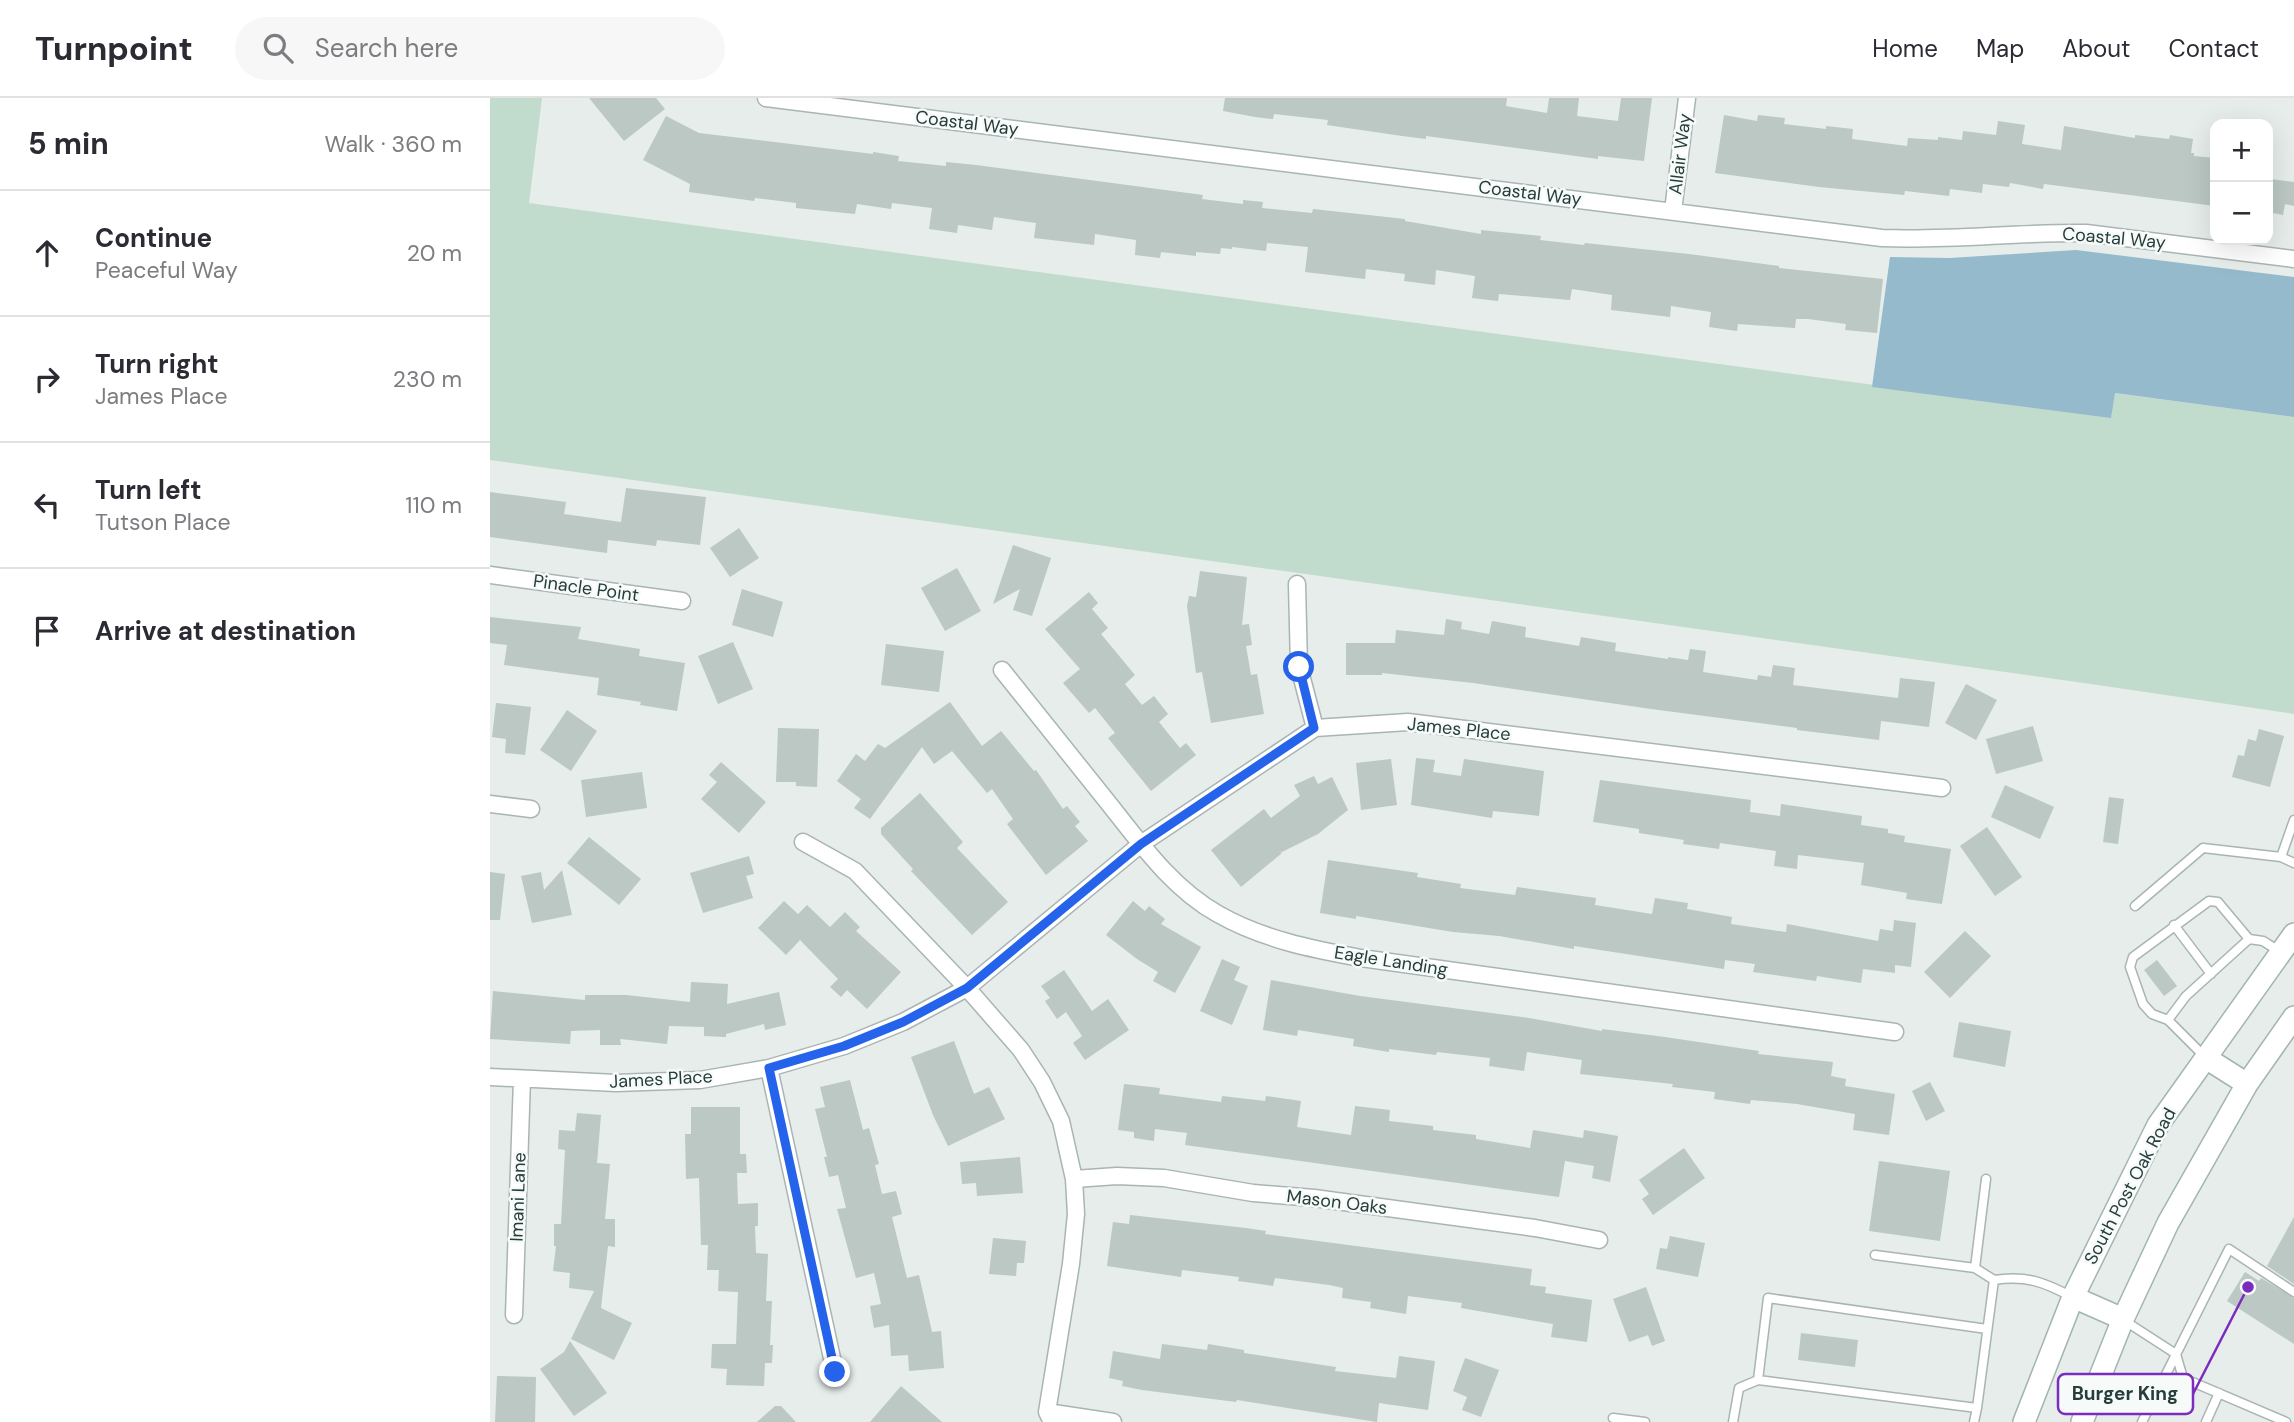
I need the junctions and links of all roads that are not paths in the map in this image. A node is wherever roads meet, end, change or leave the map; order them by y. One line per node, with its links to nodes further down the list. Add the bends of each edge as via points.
1 (766, 98): 3 (street, Coastal Way)
2 (1688, 98): 3 (street, Allair Way)
3 (1674, 211): 4 (street, Coastal Way, via 1882,238 2086,233)
4 (2294, 259)
5 (490, 575): 7 (street, Pinacle Point)
6 (1297, 584): 9 (street, via 1299,667)
7 (682, 601)
8 (1002, 670): 15 (street, Eagle Landing)
9 (1314, 728): 10 (street, James Place, via 1408,722); 15 (street, James Place)
10 (1942, 788)
11 (490, 804): 12 (street)
12 (531, 809)
13 (2294, 820): 16 (lane)
14 (803, 842): 24 (street, via 855,872)
15 (1141, 844): 24 (street, James Place); 27 (street, Eagle Landing, via 1173,879 1216,913 1294,946)
16 (2281, 857): 17 (lane); 18 (lane, via 2203,848)
17 (2294, 863)
18 (2135, 906)
19 (2174, 925): 21 (lane, via 2209,901 2218,902); 23 (lane); 26 (lane, via 2133,957 2130,967 2143,1004 2151,1014)
20 (2294, 934): 22 (main road, South Post Oak Road)
21 (2249, 939): 22 (lane, via 2263,941); 23 (lane)
22 (2281, 953): 28 (main road, South Post Oak Road)
23 (2211, 974): 26 (lane)
24 (967, 988): 29 (street, James Place, via 844,1046); 33 (street, via 1021,1050 1042,1082 1061,1121)
25 (2294, 1017): 32 (main road)
26 (2168, 1020): 28 (lane)
27 (1895, 1032)
28 (2206, 1058): 32 (main road); 40 (main road, South Post Oak Road, via 2158,1125)
29 (769, 1068): 31 (street, James Place, via 700,1080); 45 (street)
30 (490, 1077): 31 (street, James Place)
31 (522, 1079): 41 (street, Imani Lane)
32 (2247, 1084): 42 (main road, via 2168,1223)
33 (1074, 1179): 35 (street, Mason Oaks, via 1164,1178); 50 (street, via 1071,1264)
34 (1986, 1179): 37 (lane)
35 (1599, 1240)
36 (1875, 1255): 37 (lane)
37 (1975, 1268): 38 (lane)
38 (1994, 1280): 40 (lane, via 2042,1281); 43 (lane)
39 (2294, 1292): 44 (lane, via 2229,1249)
40 (2073, 1297): 42 (main road); 55 (main road, South Post Oak Road)
41 (514, 1315)
42 (2123, 1319): 44 (lane); 56 (main road)
43 (1987, 1329): 46 (lane, via 1768,1298); 48 (lane)
44 (2176, 1354): 47 (lane, via 2183,1378); 57 (lane)
45 (835, 1372)
46 (1758, 1380): 48 (lane); 53 (lane, via 1739,1388)
47 (2219, 1393): 58 (lane); 59 (lane)
48 (1977, 1408): 54 (lane)
49 (1613, 1418): 52 (lane)
50 (1045, 1419): 51 (street)
51 (1113, 1422)
52 (1645, 1422)
53 (1733, 1422)
54 (1974, 1422)
55 (2024, 1422)
56 (2082, 1422)
57 (2142, 1422)
58 (2206, 1422)
59 (2286, 1422)

